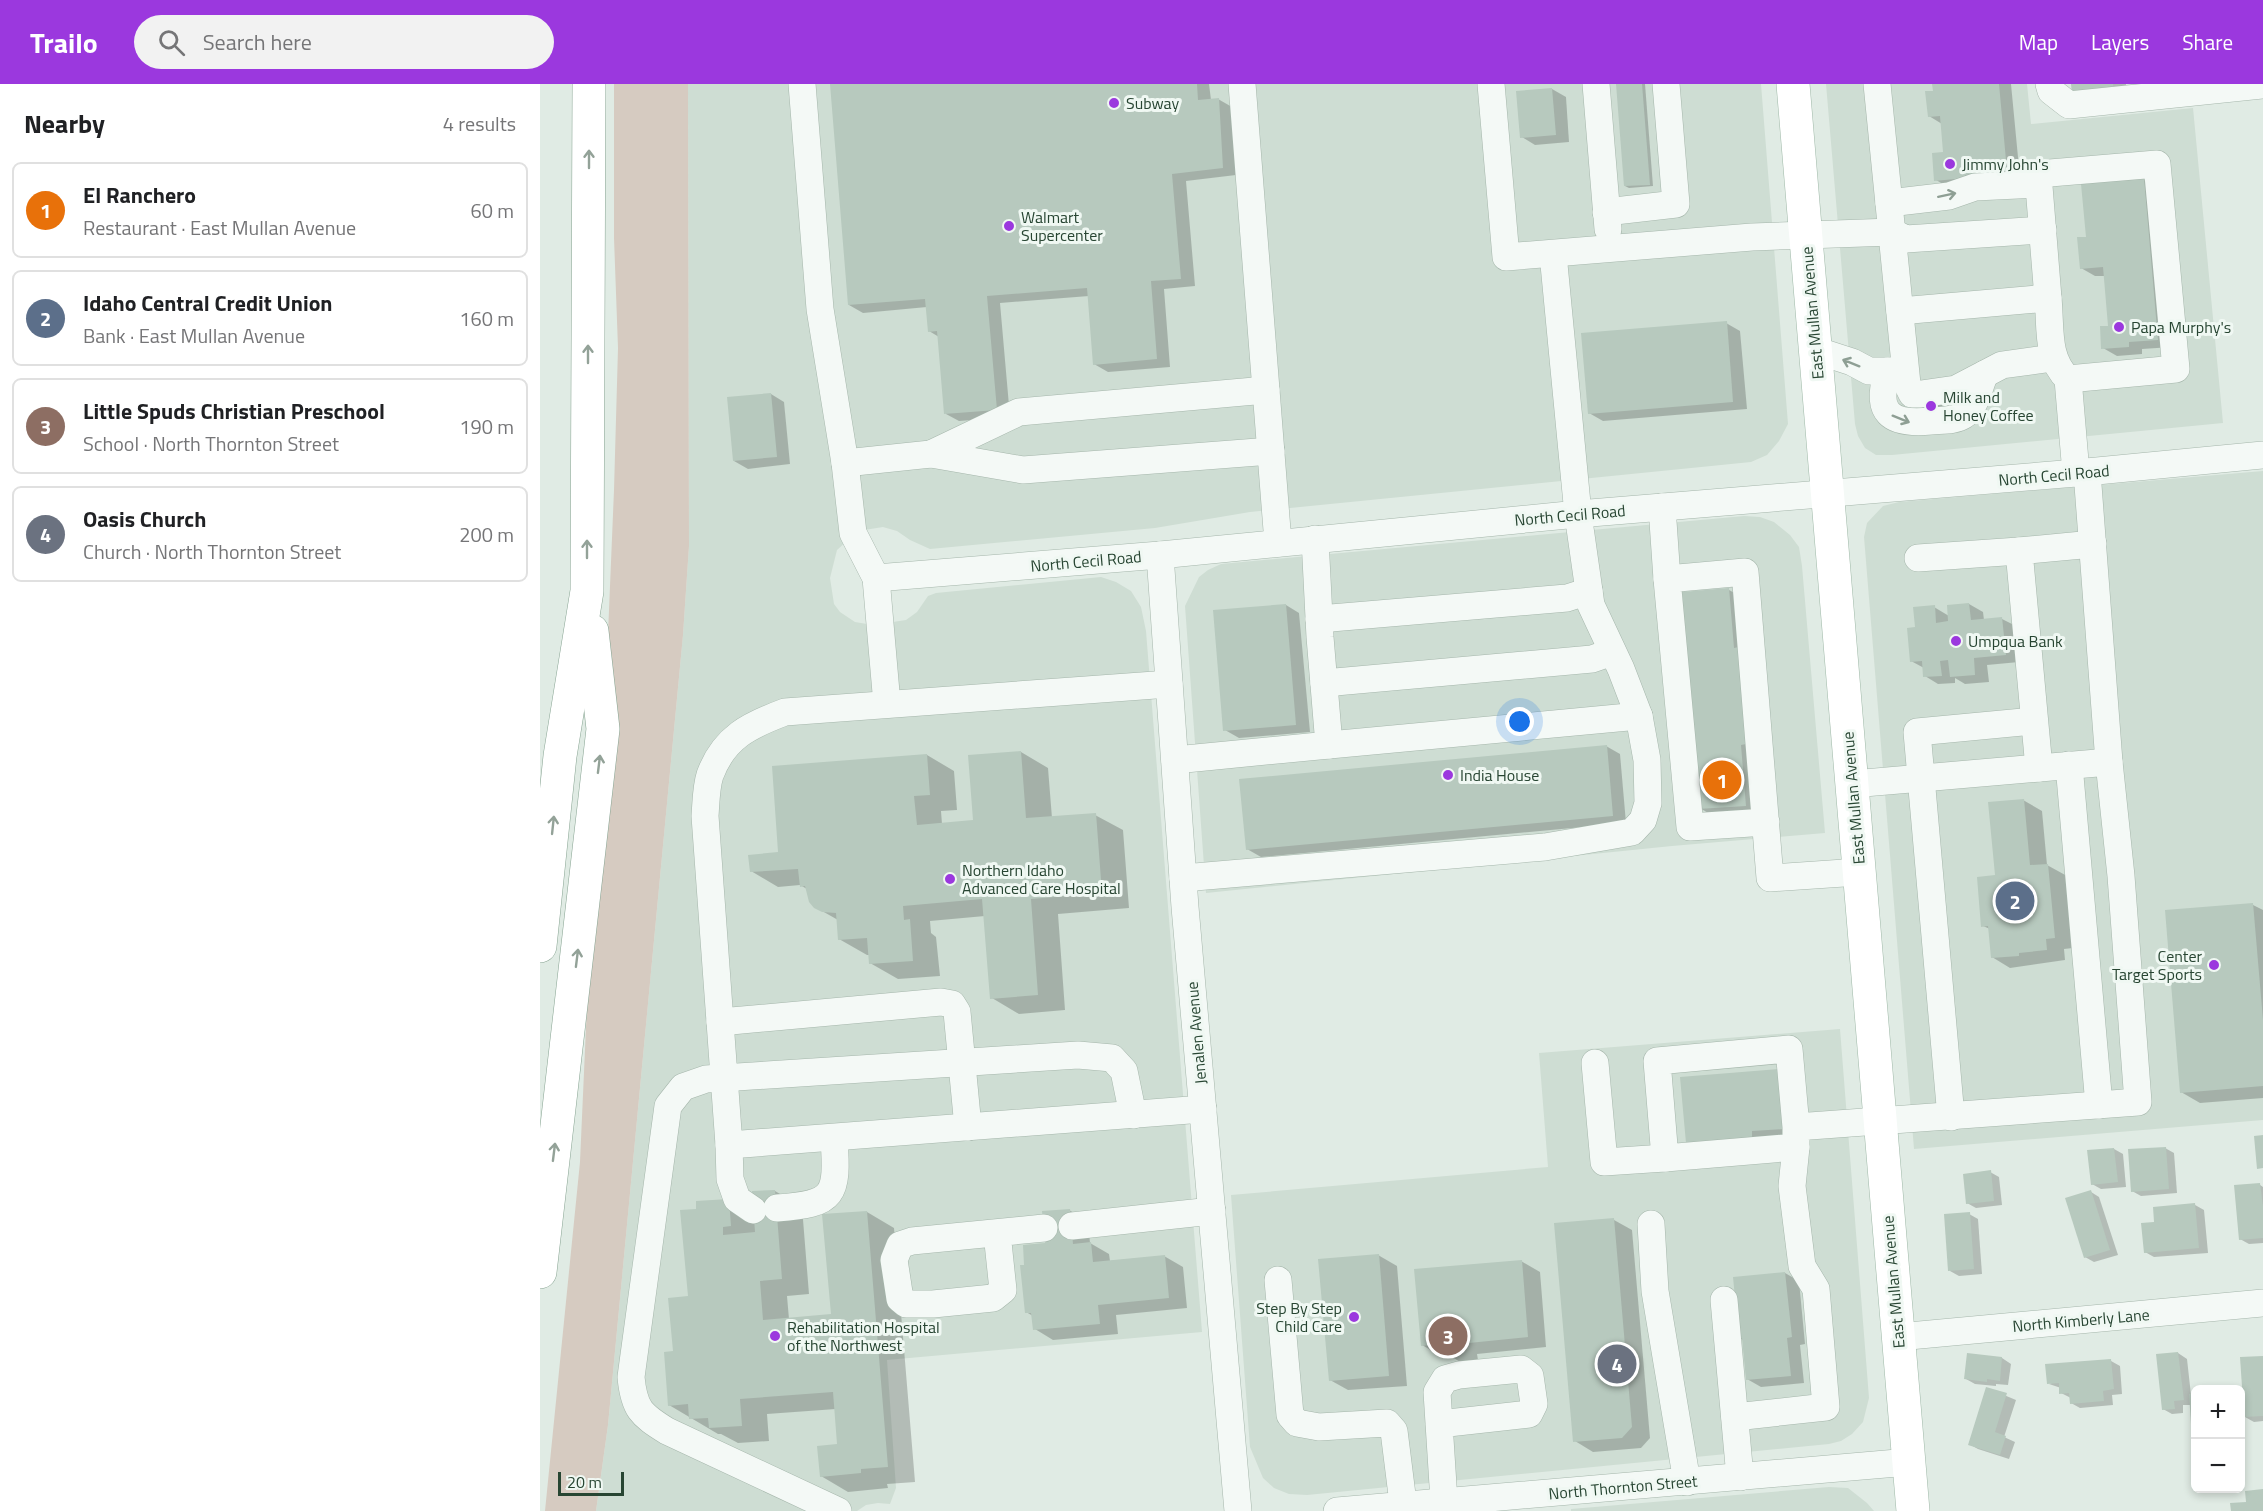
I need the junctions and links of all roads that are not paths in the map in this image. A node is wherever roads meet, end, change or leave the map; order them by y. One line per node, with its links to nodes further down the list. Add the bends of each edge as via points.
1 (589, 84): 41 (main road, one-way to 1)
2 (802, 84): 28 (street, via 820,309)
3 (1242, 84): 24 (street)
4 (1491, 84): 18 (street, via 1506,257)
5 (1596, 84): 13 (street)
6 (1666, 84): 13 (street, via 1676,204)
7 (1793, 84): 16 (main road, East Mullan Avenue)
8 (1877, 84): 12 (street)
9 (2049, 84): 10 (street, via 2051,91 2069,105)
10 (2263, 85)
11 (2038, 184): 12 (street, one-way to 11, via 1949,196 1976,187); 14 (street); 22 (street, via 2037,174 2157,164 2176,369)
12 (1889, 203): 15 (street)
13 (1606, 212): 17 (street)
14 (2043, 230): 15 (street, via 1906,239); 19 (street)
15 (1892, 232): 16 (street); 20 (street)
16 (1806, 235): 17 (street); 21 (main road, East Mullan Avenue)
17 (1610, 249): 18 (street)
18 (1552, 254): 32 (street)
19 (2048, 298): 20 (street); 22 (street)
20 (1900, 311): 23 (street)
21 (1815, 351): 23 (street, one-way to 21, via 1869,371); 30 (main road, East Mullan Avenue)
22 (2061, 369): 23 (street, via 2002,365 1985,374 1973,406 1965,415 1913,423 1893,417 1885,408 1881,392); 29 (street)
23 (1897, 371)
24 (1266, 390): 25 (street); 26 (street, via 1019,412)
25 (1271, 450): 26 (street, via 1023,470); 34 (street)
26 (931, 454): 28 (street)
27 (2263, 455): 29 (street, North Cecil Road)
28 (845, 464): 39 (street, via 853,533)
29 (2082, 473): 30 (street, North Cecil Road); 35 (street)
30 (1827, 494): 31 (street, North Cecil Road); 56 (main road, East Mullan Avenue)
31 (1662, 507): 32 (street, North Cecil Road); 40 (street)
32 (1578, 514): 33 (street, North Cecil Road); 42 (street)
33 (1315, 539): 34 (street, North Cecil Road); 43 (street)
34 (1278, 543): 37 (street, North Cecil Road)
35 (2092, 544): 36 (street); 52 (street)
36 (2019, 550): 38 (street); 49 (street)
37 (1160, 555): 39 (street, North Cecil Road); 46 (street, Jenalen Avenue)
38 (1918, 558)
39 (876, 578): 47 (street)
40 (1667, 579): 57 (street, via 1690,827); 57 (street, via 1745,572)
41 (587, 591): 60 (main road, one-way to 41, via 560,756); 80 (main road, one-way to 41, via 603,729)
42 (1589, 591): 43 (street, via 1567,598); 44 (street, via 1591,605)
43 (1319, 619): 45 (street)
44 (1612, 652): 45 (street, via 1592,659); 48 (street)
45 (1324, 683): 50 (street)
46 (1169, 684): 47 (street); 51 (street, Jenalen Avenue)
47 (887, 704): 61 (street, via 785,712 752,724 723,748 709,776 705,816)
48 (1639, 716): 50 (street); 59 (street, via 1647,760 1648,803 1643,820 1632,832 1545,847)
49 (2034, 721): 54 (street); 55 (street, via 1917,732)
50 (1329, 745): 51 (street)
51 (1175, 760): 59 (street, Jenalen Avenue)
52 (2109, 762): 53 (street); 65 (street, via 2138,1102)
53 (2069, 765): 54 (street); 65 (street)
54 (2038, 768): 55 (street)
55 (1921, 778): 56 (street); 68 (street)
56 (1852, 784): 58 (main road, East Mullan Avenue)
57 (1766, 822): 58 (street, via 1770,878)
58 (1859, 872): 69 (main road, East Mullan Avenue)
59 (1183, 878): 66 (street, Jenalen Avenue)
60 (540, 946)
61 (720, 1022): 62 (street, via 941,1002 951,1004 957,1012); 64 (street)
62 (962, 1062): 64 (street); 67 (street, via 1078,1055 1112,1058 1124,1071); 70 (street)
63 (1595, 1063): 74 (street, via 1604,1162)
64 (724, 1077): 73 (street); 92 (street, via 683,1087 668,1106 631,1377 633,1396 644,1417 668,1431)
65 (2099, 1105): 68 (street)
66 (1203, 1109): 67 (street); 75 (street, Jenalen Avenue)
67 (1133, 1115): 70 (street)
68 (1951, 1117): 69 (street)
69 (1880, 1122): 71 (street); 84 (main road, East Mullan Avenue)
70 (968, 1127): 72 (street)
71 (1796, 1137): 74 (street); 74 (street, via 1789,1049 1657,1061); 85 (street, via 1792,1186 1802,1266 1816,1289 1826,1407)
72 (834, 1138): 73 (street); 73 (street, via 836,1169 831,1191 821,1202 765,1209 737,1199 730,1179)
73 (729, 1145)
74 (1665, 1158)
75 (1212, 1211): 77 (street); 93 (street, Jenalen Avenue)
76 (1651, 1224): 89 (street, via 1655,1291)
77 (1072, 1226)
78 (1044, 1228): 79 (street)
79 (997, 1233)
80 (540, 1272)
81 (1278, 1280): 91 (street, via 1290,1415 1297,1423 1319,1427 1387,1423 1394,1431)
82 (1724, 1300): 85 (street)
83 (2263, 1303): 84 (street, North Kimberly Lane)
84 (1898, 1337): 87 (main road, East Mullan Avenue)
85 (1735, 1417): 88 (street)
86 (1439, 1424): 90 (street)
87 (1909, 1462): 88 (street, North Thornton Street); 95 (main road, East Mullan Avenue)
88 (1740, 1477): 89 (street, North Thornton Street)
89 (1687, 1482): 90 (street, North Thornton Street)
90 (1444, 1501): 91 (street, North Thornton Street)
91 (1404, 1508): 94 (street, North Thornton Street)
92 (838, 1511)
93 (1238, 1511)
94 (1337, 1511)
95 (1913, 1511)

